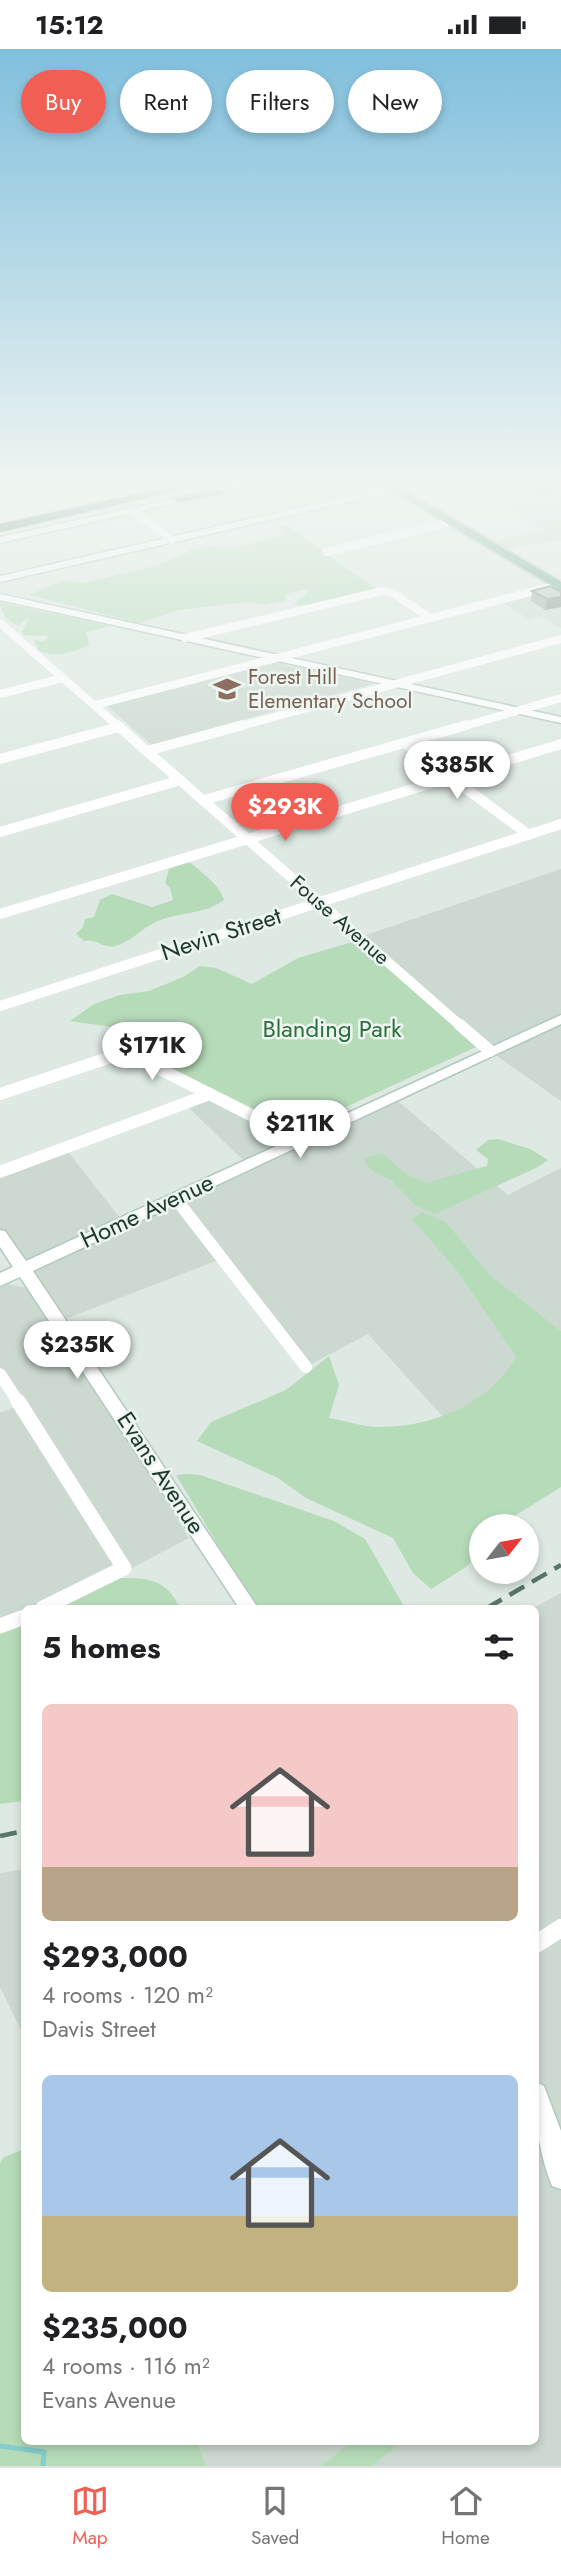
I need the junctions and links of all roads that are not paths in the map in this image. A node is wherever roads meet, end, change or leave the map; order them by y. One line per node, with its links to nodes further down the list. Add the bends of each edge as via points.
1 (8, 599): 9 (street)
2 (350, 599): 9 (street)
3 (402, 599): 5 (street)
4 (507, 599): 5 (street)
5 (430, 618): 11 (street)
6 (0, 623): 7 (street, Fouse Avenue)
7 (12, 633): 8 (street); 12 (street, Fouse Avenue)
8 (0, 636)
9 (185, 638): 11 (street)
10 (561, 639): 13 (street)
11 (276, 658): 13 (street); 16 (street)
12 (64, 678): 14 (street); 16 (street, Fouse Avenue)
13 (394, 684): 17 (street); 22 (street)
14 (0, 694)
15 (561, 698): 17 (street)
16 (95, 705): 19 (street, Fouse Avenue)
17 (517, 711): 18 (street); 20 (street)
18 (561, 720)
19 (119, 727): 22 (street, Fouse Avenue); 23 (street)
20 (404, 743): 24 (street); 26 (street)
21 (561, 744): 24 (street)
22 (147, 751): 25 (street, Fouse Avenue)
23 (0, 759)
24 (450, 777): 29 (street); 30 (street)
25 (181, 780): 26 (street, Fouse Avenue); 28 (street)
26 (204, 800): 30 (street, Fouse Avenue)
27 (561, 824): 29 (street, Nevin Street)
28 (0, 832)
29 (529, 835): 31 (street, Nevin Street)
30 (247, 838): 31 (street, Fouse Avenue); 32 (street)
31 (320, 902): 33 (street, Nevin Street); 35 (street, Fouse Avenue)
32 (0, 913)
33 (0, 1006)
34 (561, 1019): 35 (street, Home Avenue)
35 (490, 1051): 38 (street, Home Avenue)
36 (0, 1094): 37 (street, via 126,1052)
37 (210, 1094): 38 (street); 39 (street)
38 (300, 1140): 40 (street, Home Avenue)
39 (0, 1173)
40 (176, 1199): 42 (street, Home Avenue); 44 (street)
41 (0, 1235): 42 (street, Evans Avenue)
42 (24, 1269): 43 (street, Home Avenue); 46 (street, Evans Avenue)
43 (0, 1280)
44 (306, 1367)
45 (0, 1374): 47 (street, via 124,1568)
46 (245, 1603)
47 (49, 1605)
48 (21, 1617): 49 (street)
49 (0, 1626)
50 (561, 1928): 51 (street)
51 (539, 1942)
52 (539, 2101): 53 (street)
53 (561, 2176)

